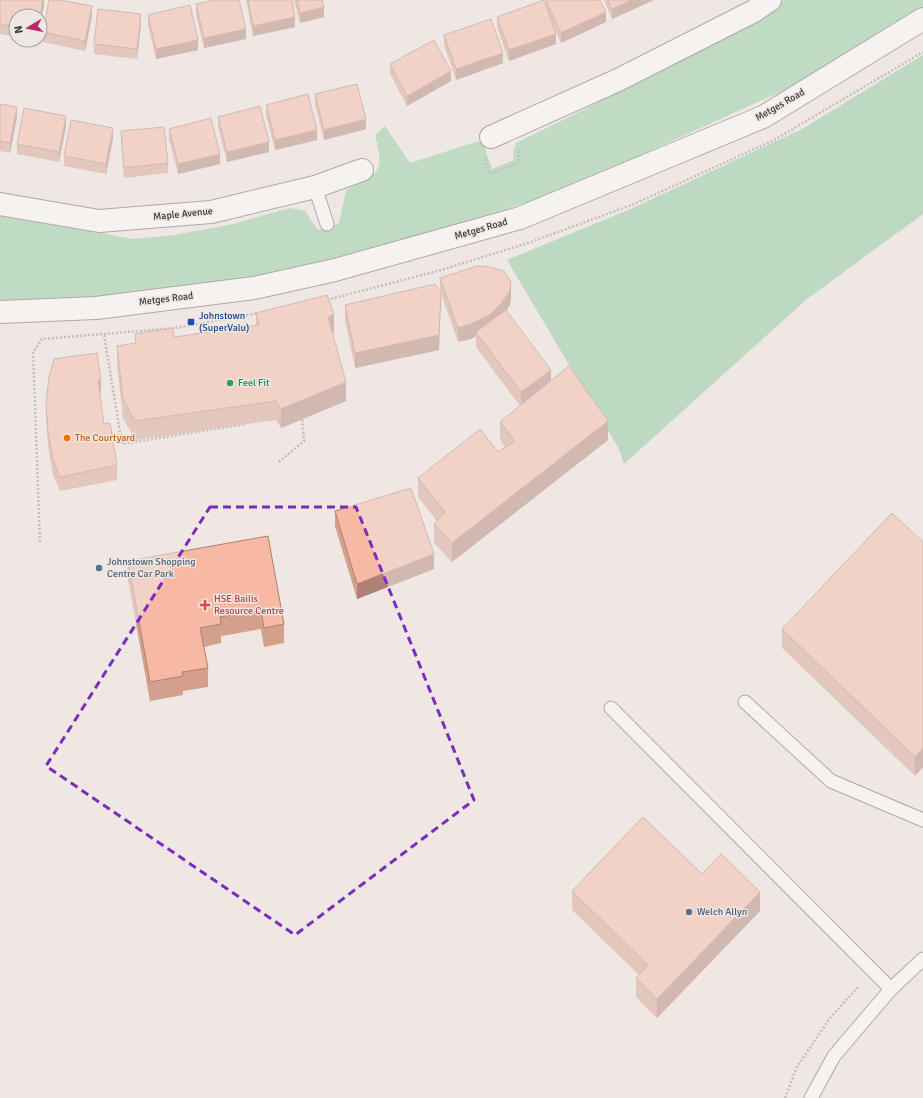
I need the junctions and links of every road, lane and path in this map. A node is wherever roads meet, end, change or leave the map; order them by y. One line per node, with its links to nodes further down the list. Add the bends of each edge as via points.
1 (770, 0): 3 (street, via 754,11 618,80)
2 (923, 19): 8 (street, Metges Road, via 763,117 520,218 335,270 254,288 96,308)
3 (491, 137)
4 (362, 170): 5 (street, Maple Avenue)
5 (315, 187): 6 (street, Maple Avenue, via 211,212 99,222); 7 (lane)
6 (0, 204)
7 (327, 224)
8 (0, 312)
9 (104, 335): 11 (path, via 122,444)
10 (294, 416): 12 (path, via 302,415 304,441)
11 (247, 424)
12 (279, 462)
13 (745, 702): 15 (lane, via 831,781)
14 (611, 708): 18 (lane)
15 (923, 820)
16 (923, 959): 18 (lane)
17 (858, 987): 19 (path, via 830,1018 797,1067)
18 (891, 990): 20 (lane, via 834,1056)
19 (785, 1098)
20 (811, 1098)

